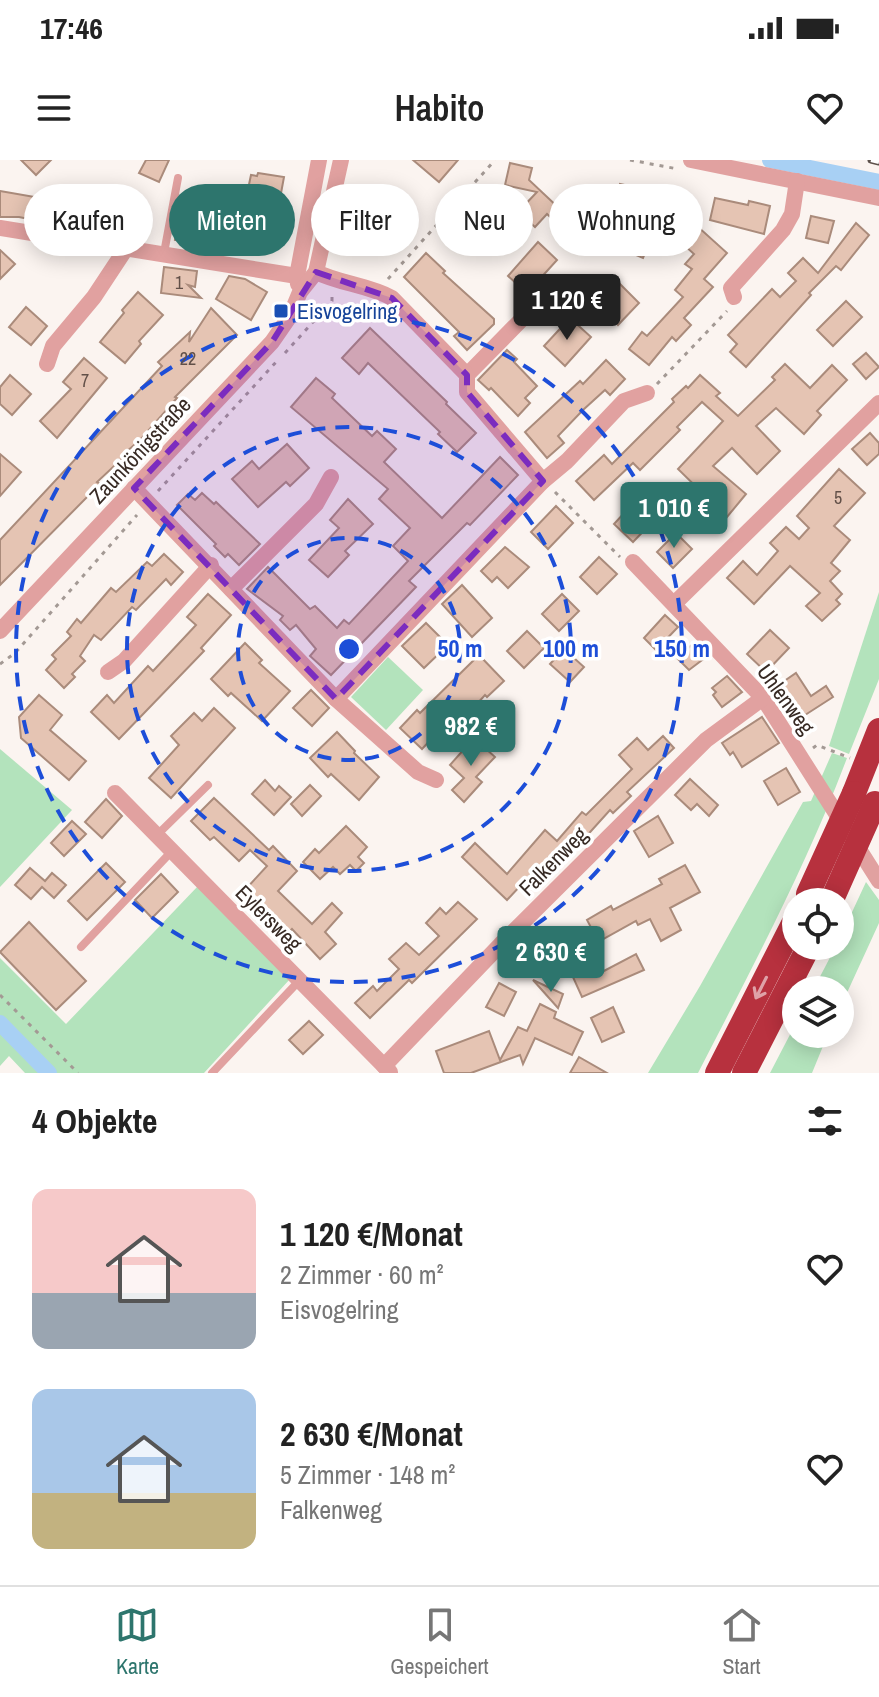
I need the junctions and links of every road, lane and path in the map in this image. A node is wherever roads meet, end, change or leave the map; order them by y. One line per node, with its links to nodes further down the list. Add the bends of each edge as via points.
1 (319, 160): 14 (street, Zaunkönigstraße)
2 (341, 160): 13 (street, Zaunkönigstraße)
3 (495, 160): 15 (path)
4 (691, 160): 6 (street)
5 (178, 178): 11 (lane)
6 (797, 181): 7 (street); 16 (street, via 792,214 731,288)
7 (879, 198)
8 (0, 228): 9 (street)
9 (24, 232)
10 (153, 251): 11 (street)
11 (164, 253): 14 (street)
12 (121, 256): 18 (street, via 53,346)
13 (323, 276): 14 (street, Zaunkönigstraße); 15 (street); 25 (path, via 332,301)
14 (298, 284): 24 (street, Zaunkönigstraße, via 290,316 272,342)
15 (377, 290): 19 (street, via 392,298)
16 (734, 297): 20 (path, via 724,317)
17 (546, 305): 19 (street, via 525,316)
18 (47, 364)
19 (467, 375): 23 (street, via 467,392)
20 (647, 393): 23 (street, via 624,401)
21 (879, 403): 29 (street)
22 (331, 477): 28 (street, via 316,504)
23 (543, 481): 26 (path, via 621,559); 34 (street)
24 (134, 488): 25 (street); 30 (street, Zaunkönigstraße)
25 (148, 502): 27 (street); 31 (path)
26 (633, 562): 29 (street, Uhlenweg)
27 (211, 565): 28 (street); 32 (street)
28 (231, 589): 34 (street)
29 (675, 603): 33 (street, Uhlenweg)
30 (0, 631)
31 (0, 664)
32 (108, 672)
33 (763, 698): 44 (street, Uhlenweg); 51 (street, Falkenweg, via 706,740 501,944)
34 (336, 699): 38 (street, via 418,772)
35 (879, 730): 41 (highway)
36 (817, 745): 37 (path)
37 (850, 758)
38 (436, 780)
39 (208, 785): 42 (lane)
40 (115, 793): 42 (street, Eylersweg)
41 (870, 797): 45 (highway, bridge)
42 (157, 836): 43 (street, Eylersweg)
43 (172, 851): 47 (lane); 49 (street, Eylersweg)
44 (879, 881)
45 (821, 888)
46 (782, 945): 54 (highway, one-way to 54)
47 (81, 947)
48 (802, 960): 55 (highway)
49 (300, 980): 51 (street, Eylersweg); 53 (lane)
50 (0, 995): 52 (path)
51 (387, 1069)
52 (78, 1073)
53 (212, 1073)
54 (717, 1073)
55 (744, 1073)

